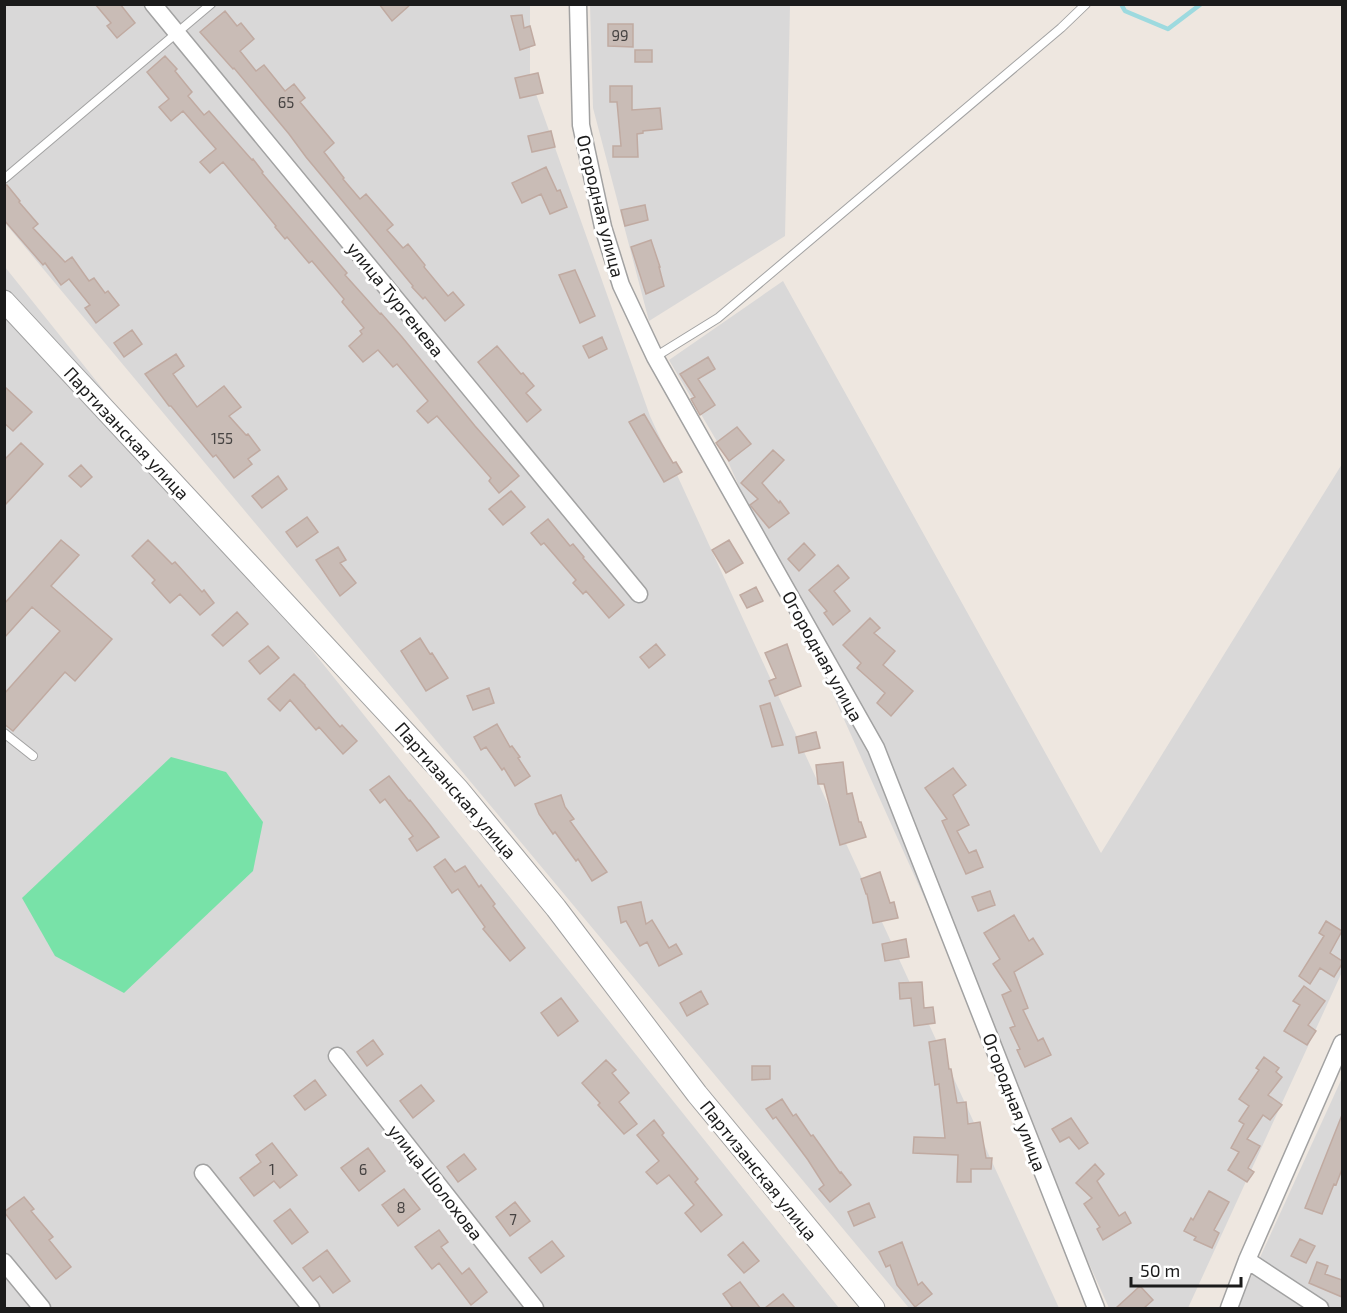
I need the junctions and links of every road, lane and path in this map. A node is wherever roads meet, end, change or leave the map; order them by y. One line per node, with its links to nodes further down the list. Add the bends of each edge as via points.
1 (153, 4): 5 (street, улица Тургенева)
2 (211, 4): 5 (lane)
3 (578, 4): 8 (street, Огородная улица, via 581,125 603,227 621,285)
4 (1086, 4): 8 (lane, via 718,318)
5 (177, 33): 6 (lane); 9 (street, улица Тургенева)
6 (4, 179)
7 (6, 307): 20 (street, Партизанская улица, via 458,789 556,908 697,1094)
8 (655, 357): 21 (street, Огородная улица, via 876,748)
9 (639, 594)
10 (4, 733): 11 (lane)
11 (33, 756)
12 (1342, 1044): 15 (street)
13 (337, 1056): 19 (street, улица Шолохова)
14 (203, 1173): 18 (street)
15 (1247, 1260): 22 (street); 23 (street)
16 (4, 1262): 17 (street)
17 (42, 1308)
18 (311, 1308)
19 (535, 1308)
20 (874, 1308)
21 (1096, 1308)
22 (1229, 1308)
23 (1320, 1308)

